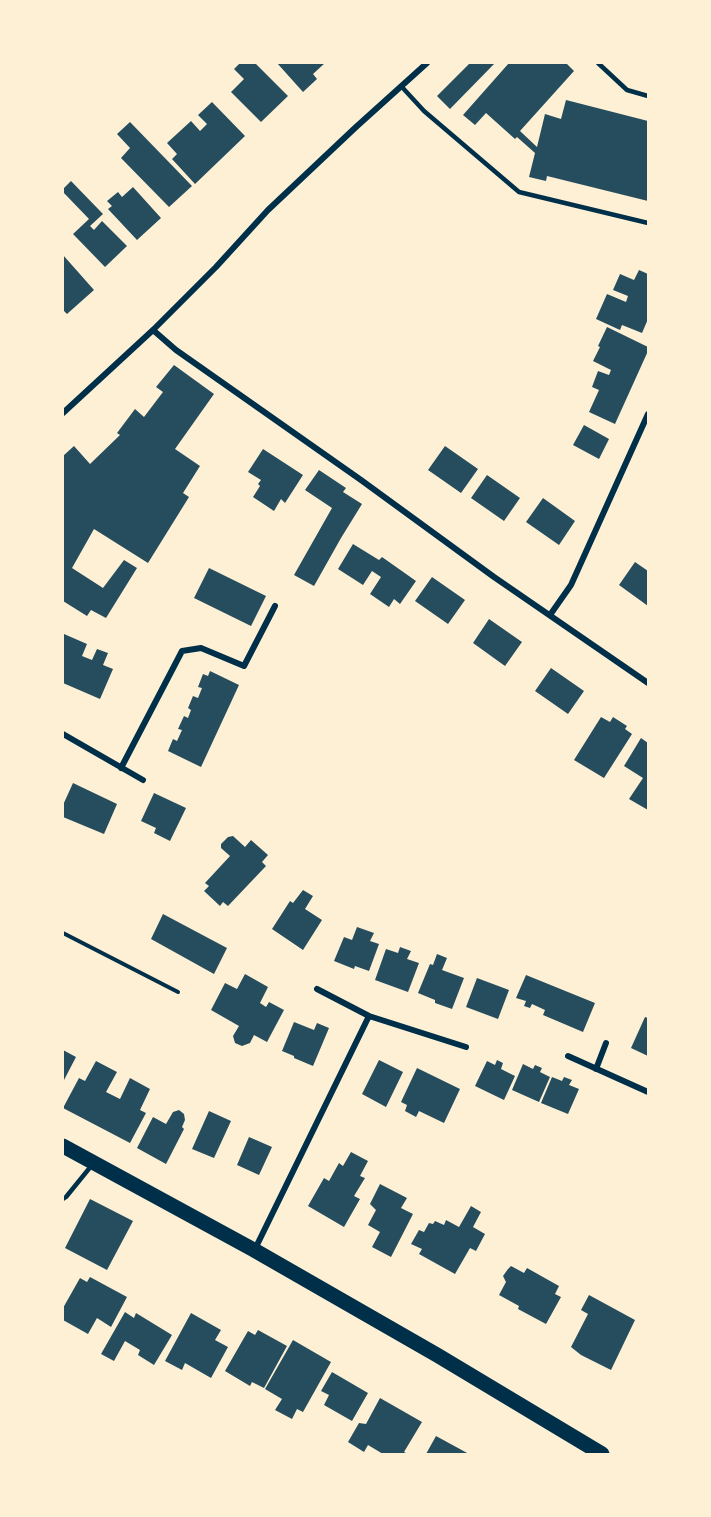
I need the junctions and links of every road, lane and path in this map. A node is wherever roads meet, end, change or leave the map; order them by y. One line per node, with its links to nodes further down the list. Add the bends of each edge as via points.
1 (427, 63): 3 (street)
2 (598, 63): 4 (lane, via 627,90)
3 (401, 86): 5 (lane, via 424,111 519,192); 6 (street, via 268,210)
4 (648, 96)
5 (648, 223)
6 (153, 330): 7 (street); 10 (street)
7 (63, 413)
8 (648, 414): 10 (street, via 571,585)
9 (275, 606): 13 (street, via 244,666 201,648 182,651)
10 (550, 615): 11 (street)
11 (648, 683)
12 (63, 734): 13 (street)
13 (121, 768): 14 (street)
14 (143, 780)
15 (63, 933): 17 (path)
16 (317, 989): 18 (street)
17 (178, 992)
18 (369, 1016): 20 (street); 27 (street)
19 (606, 1043): 22 (street)
20 (466, 1047)
21 (568, 1056): 22 (street)
22 (596, 1069): 23 (street)
23 (648, 1092)
24 (63, 1146): 25 (main road)
25 (94, 1163): 26 (lane); 27 (main road)
26 (63, 1199)
27 (254, 1250): 28 (main road)
28 (602, 1454)

